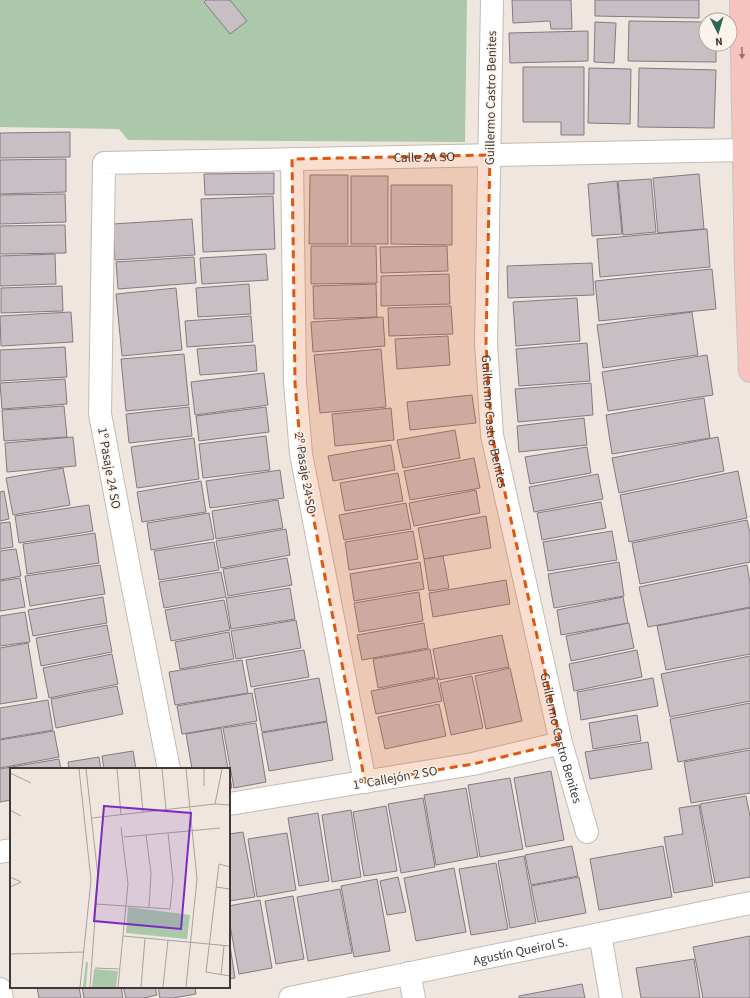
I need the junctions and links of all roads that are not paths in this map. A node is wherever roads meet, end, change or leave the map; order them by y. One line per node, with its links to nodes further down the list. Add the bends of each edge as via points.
1 (492, 0): 4 (street, Guillermo Castro Benites)
2 (741, 0): 3 (main road, one-way to 3)
3 (744, 150): 4 (street, Calle 2A SO); 7 (main road)
4 (490, 155): 5 (street, Calle 2A SO); 8 (street, Guillermo Castro Benites, via 486,344 492,434)
5 (292, 159): 6 (street, Calle 2A SO); 10 (street, 2º Pasaje 24 SO, via 295,383 301,454)
6 (104, 163): 9 (street, 1º Pasaje 24 SO, via 100,414)
7 (750, 371)
8 (561, 743): 10 (street, 1º Callejón 2 SO, via 473,764); 12 (street, Guillermo Castro Benites)
9 (169, 768)
10 (365, 782): 11 (street, 1º Callejón 2 SO)
11 (230, 804)
12 (587, 832)
13 (10, 850): 14 (street)
14 (0, 852)
15 (750, 903): 16 (street, Agustín Queirol S.)
16 (600, 934): 17 (street, Agustín Queirol S.); 22 (street)
17 (409, 973): 20 (street, Agustín Queirol S.); 21 (street)
18 (0, 989): 19 (street)
19 (2, 998)
20 (290, 998)
21 (414, 998)
22 (611, 998)

